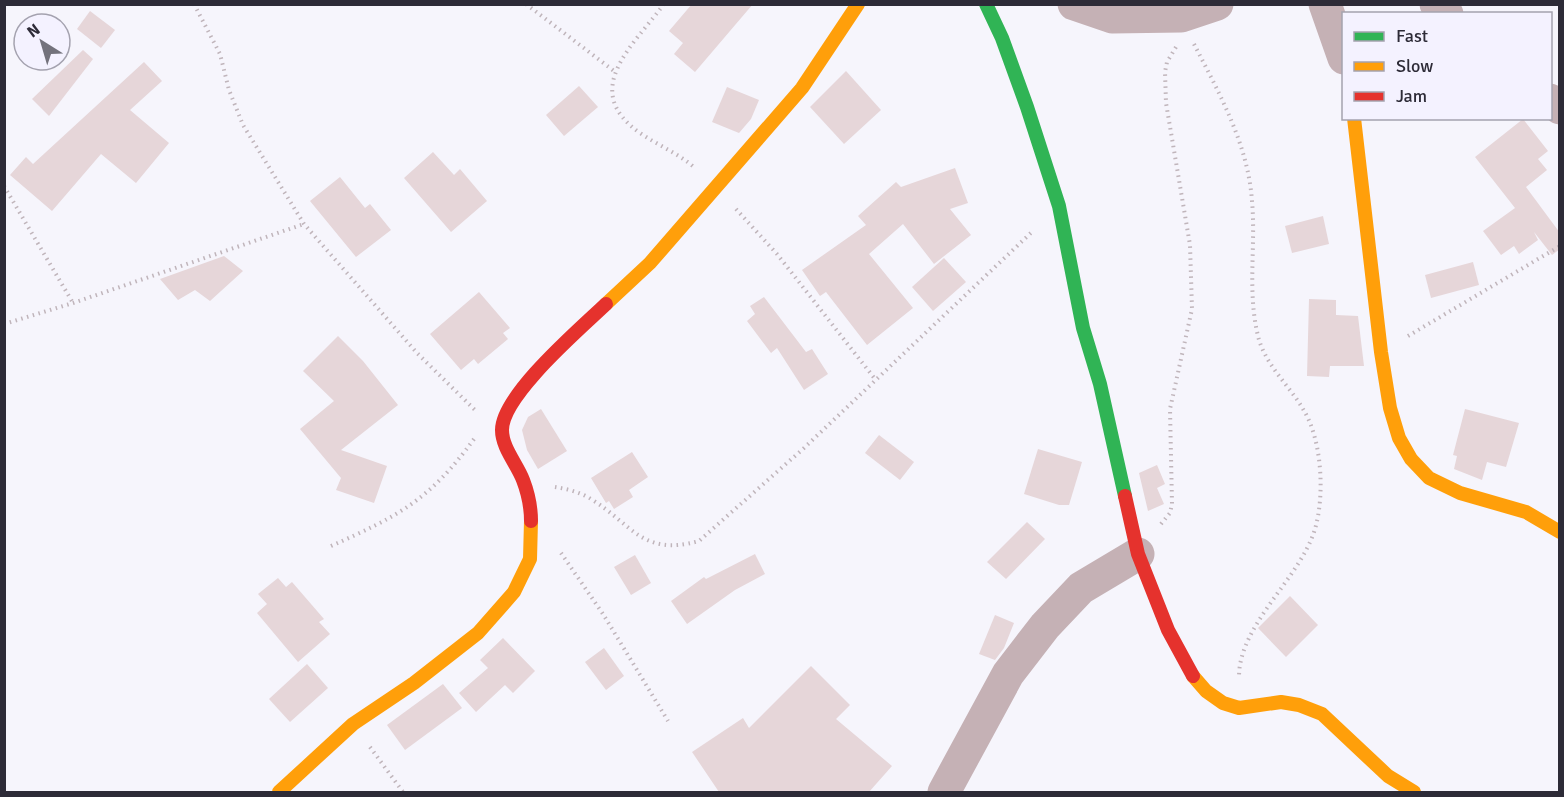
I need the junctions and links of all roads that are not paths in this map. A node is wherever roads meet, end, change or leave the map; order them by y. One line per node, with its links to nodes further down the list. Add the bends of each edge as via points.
1 (858, 4): 10 (street, via 802,88 717,187 650,262 542,364 514,401 502,429 531,510 530,559 514,592 478,633 353,724)
2 (986, 4): 9 (street, via 1017,78 1059,206 1083,328 1100,384)
3 (1074, 4): 4 (street, via 1112,17 1185,24)
4 (1217, 4)
5 (1325, 4): 6 (street)
6 (1342, 52)
7 (1354, 120): 8 (street, via 1381,352 1399,438 1429,478 1460,493 1526,512)
8 (1560, 532)
9 (1136, 548): 11 (street, via 1081,588 1045,626 1008,674); 12 (street, via 1168,630 1189,671 1206,691 1223,704 1239,708 1281,702 1322,714 1388,776)
10 (279, 792)
11 (944, 792)
12 (1414, 792)

